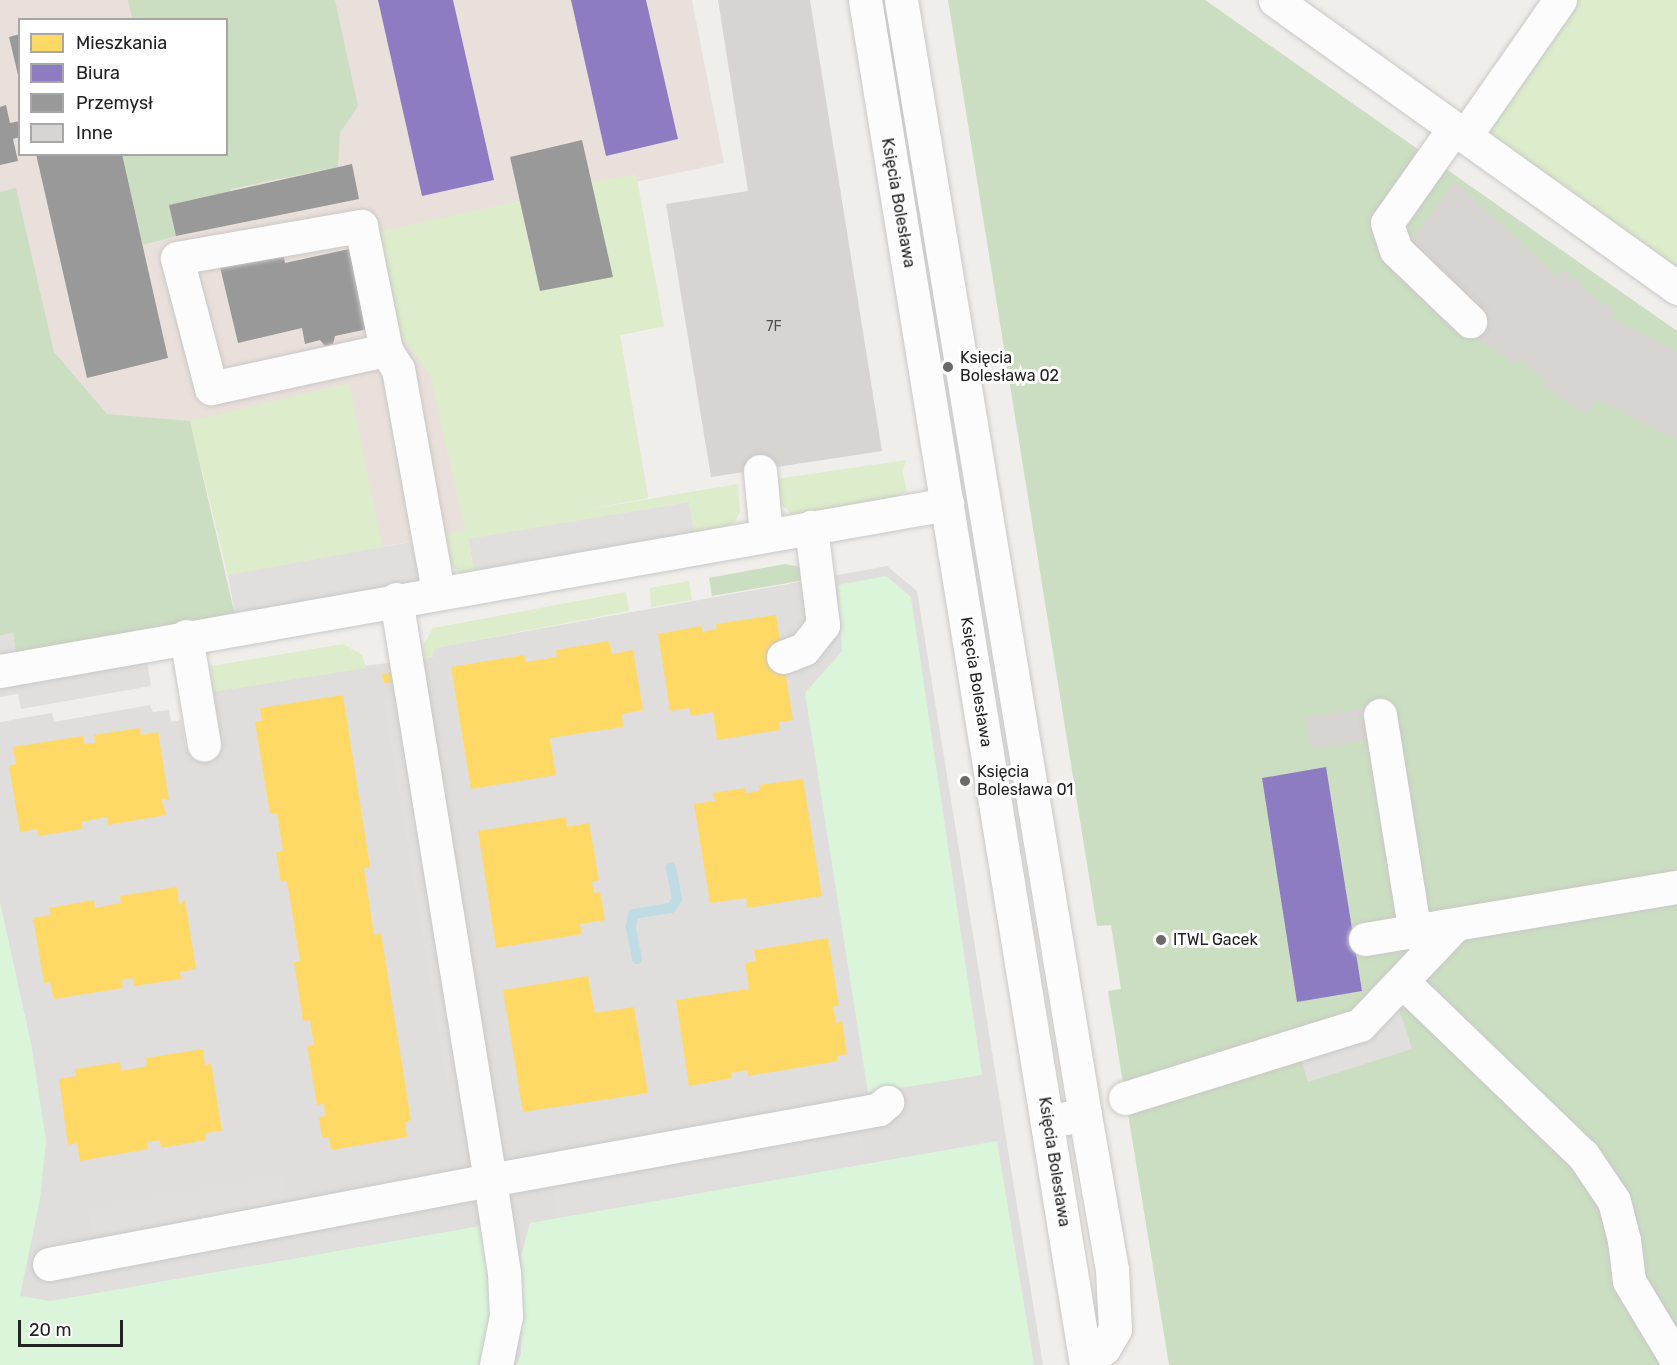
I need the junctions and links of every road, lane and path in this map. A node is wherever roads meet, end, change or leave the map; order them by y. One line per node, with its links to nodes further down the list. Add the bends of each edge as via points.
1 (865, 0): 10 (street, Księcia Bolesława)
2 (901, 0): 27 (street)
3 (1275, 0): 5 (street)
4 (1560, 0): 5 (street)
5 (1460, 132): 6 (street); 7 (street, via 1387,223 1396,250)
6 (1677, 288)
7 (1470, 321)
8 (386, 350): 8 (street, via 361,226 177,258 212,388); 13 (street, via 398,369)
9 (759, 471): 12 (street)
10 (947, 504): 11 (street); 28 (street, Księcia Bolesława)
11 (811, 527): 12 (street); 16 (street, via 823,625 804,649)
12 (766, 534): 13 (street)
13 (438, 591): 14 (street)
14 (396, 599): 15 (street); 29 (street)
15 (186, 636): 17 (street); 19 (street)
16 (783, 657)
17 (0, 671)
18 (1380, 714): 22 (street)
19 (204, 745)
20 (1677, 887): 21 (street)
21 (1452, 928): 22 (street); 24 (street)
22 (1415, 933): 23 (street)
23 (1365, 939)
24 (1403, 982): 25 (street, via 1360,1025); 31 (street, via 1583,1155 1614,1201 1629,1281)
25 (1125, 1098)
26 (887, 1102): 29 (street, via 879,1109)
27 (1085, 1115): 28 (street); 32 (street, via 1112,1270 1115,1329 1104,1348)
28 (1047, 1121): 32 (street, Księcia Bolesława)
29 (490, 1180): 30 (street); 33 (street, via 504,1273 506,1316)
30 (49, 1264)
31 (1677, 1361)
32 (1086, 1363)
33 (496, 1365)

